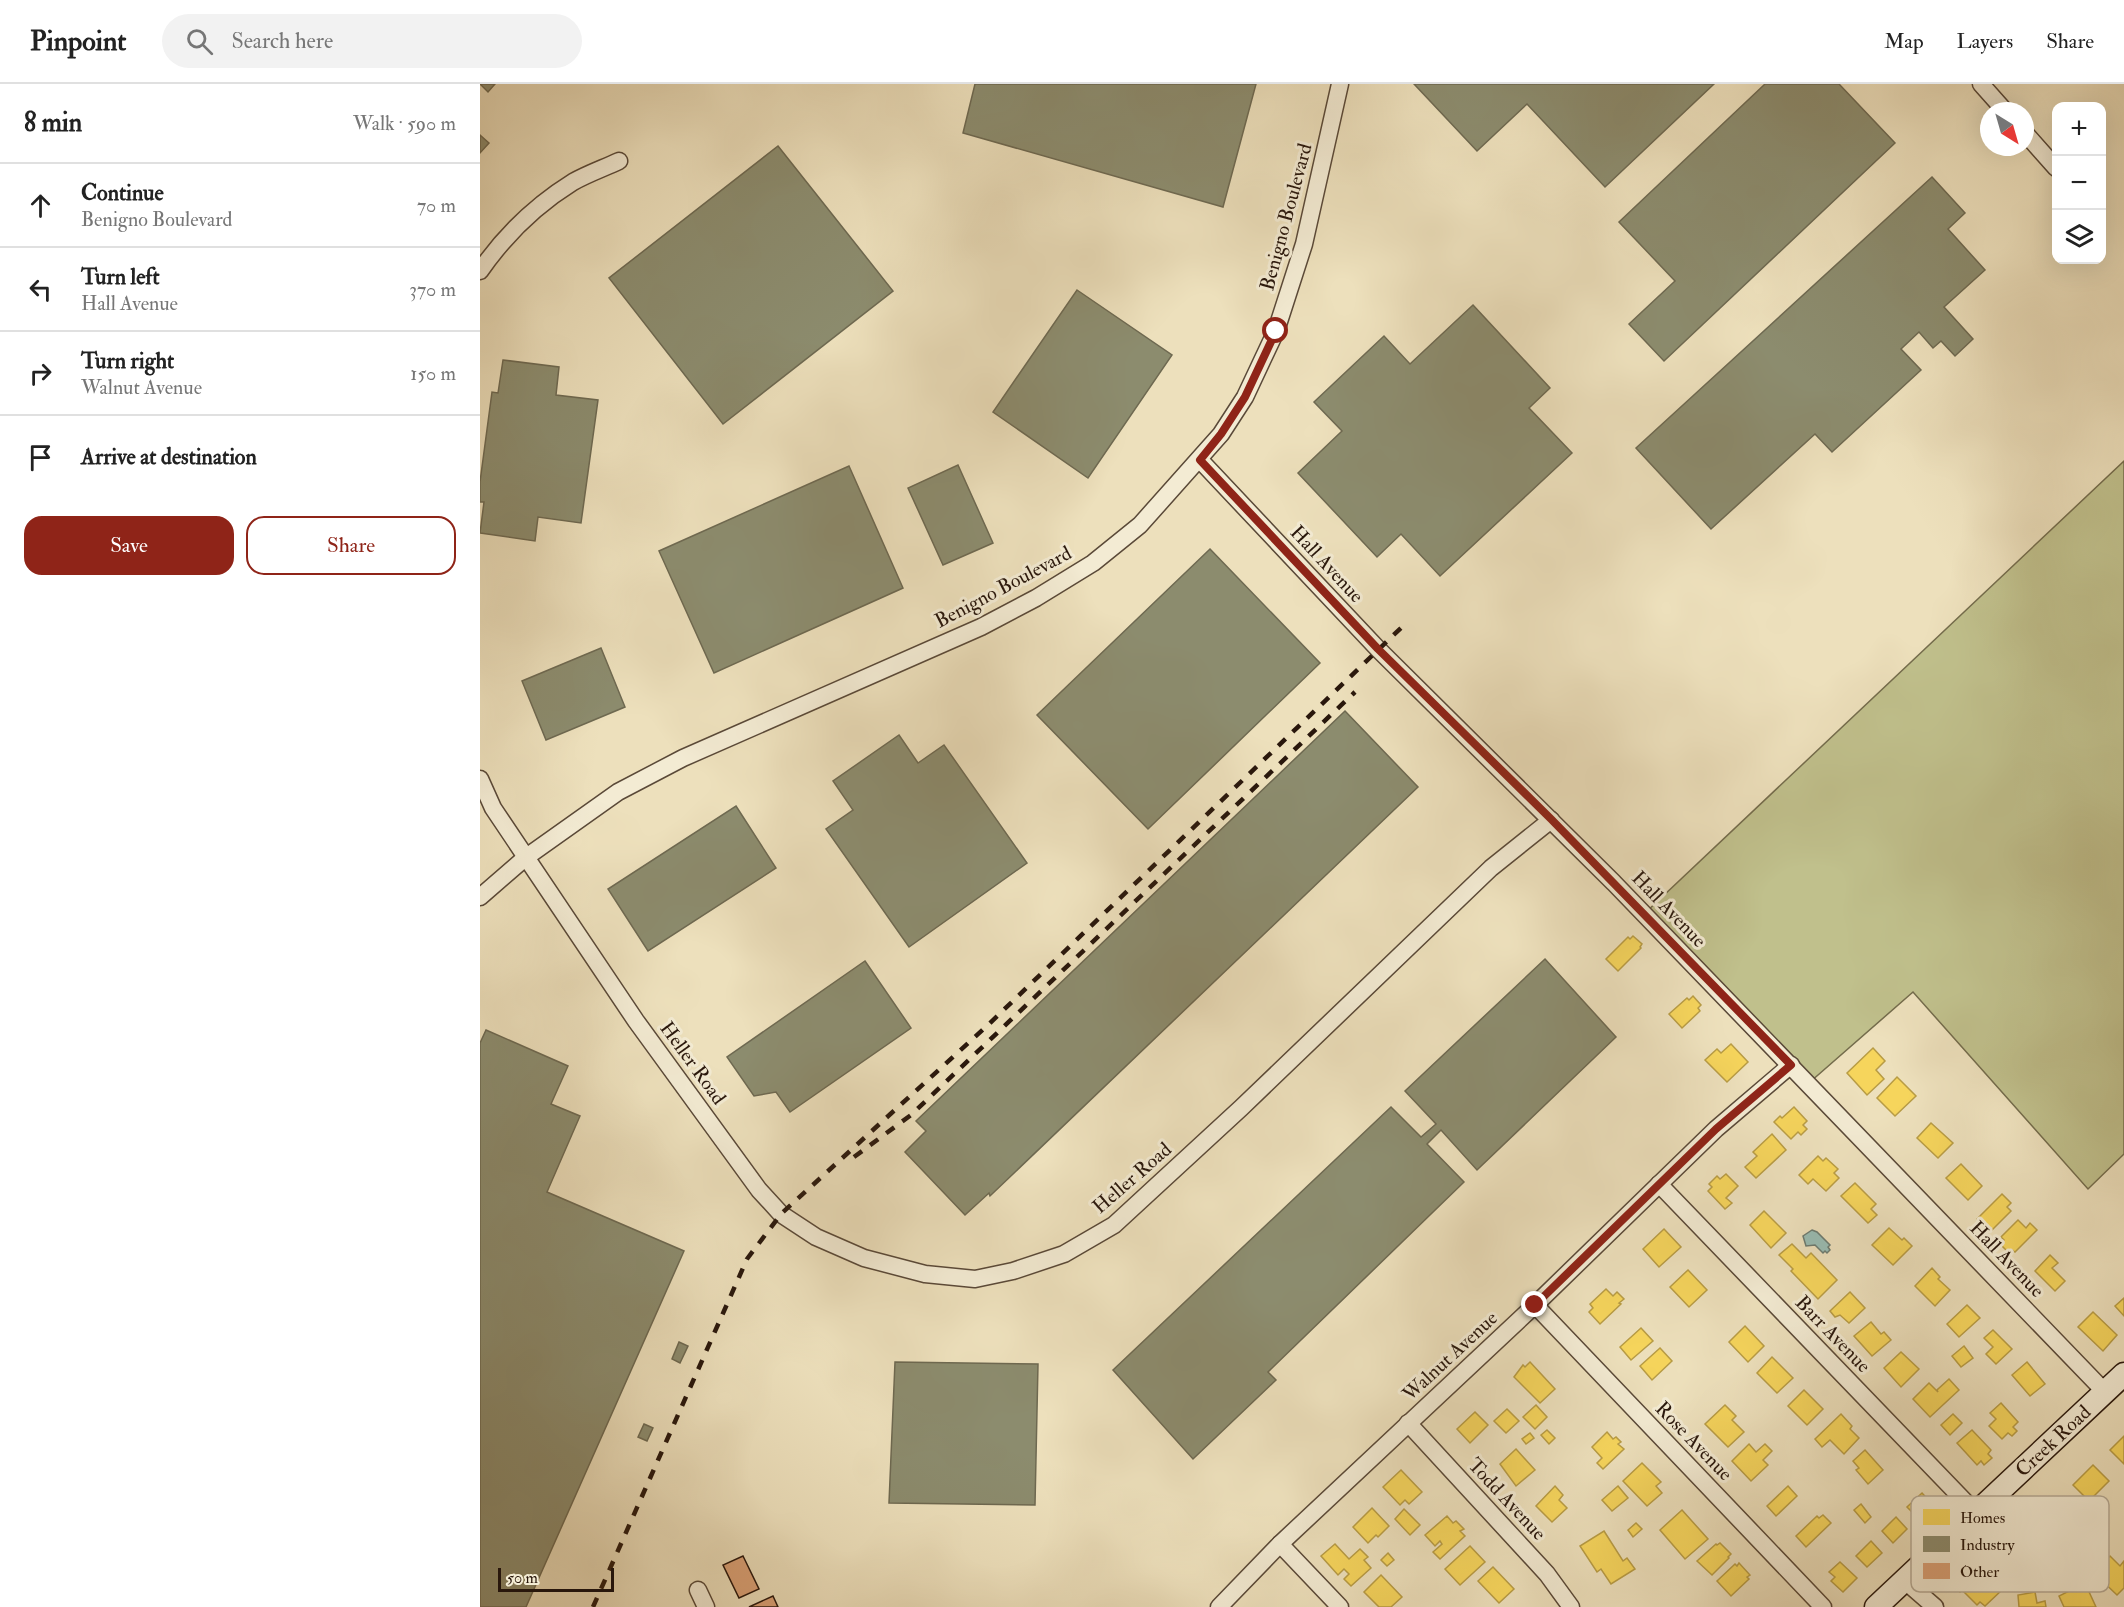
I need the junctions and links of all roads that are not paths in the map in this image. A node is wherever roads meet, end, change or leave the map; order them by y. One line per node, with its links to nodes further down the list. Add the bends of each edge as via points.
1 (1340, 84): 8 (street, Benigno Boulevard, via 1304,244 1276,331 1245,397)
2 (1981, 84): 3 (street)
3 (1997, 102)
4 (2034, 143): 6 (street)
5 (619, 161): 7 (street, via 574,182 529,213)
6 (2052, 163)
7 (480, 271)
8 (1200, 460): 10 (street, Hall Avenue, via 1378,649); 11 (street, Benigno Boulevard, via 1140,525 1092,563 1036,598 981,627 673,763 618,792)
9 (480, 779): 11 (street, Heller Road, via 493,808)
10 (1551, 819): 11 (street, Heller Road, via 1491,868 1114,1225 1064,1254 975,1279 925,1274 864,1258 816,1237 781,1214 759,1190 644,1032); 13 (street, Hall Avenue)
11 (525, 858): 12 (street, Benigno Boulevard)
12 (480, 897)
13 (1791, 1065): 14 (street, Walnut Avenue); 17 (street, Hall Avenue)
14 (1659, 1184): 15 (street, Walnut Avenue); 19 (street, Barr Avenue)
15 (1535, 1305): 18 (street, Walnut Avenue); 31 (street, Rose Avenue)
16 (2124, 1374): 17 (main road, Creek Road)
17 (2105, 1392): 20 (main road, Creek Road)
18 (1408, 1423): 21 (street, Walnut Avenue); 30 (street, Todd Avenue, via 1548,1574)
19 (1960, 1496)
20 (1994, 1496)
21 (1280, 1544): 28 (street, Walnut Avenue); 29 (street)
22 (1911, 1573): 23 (main road, Creek Road)
23 (1904, 1580): 24 (street); 32 (main road, Creek Road)
24 (1911, 1586)
25 (698, 1590): 27 (street)
26 (1918, 1592): 33 (street)
27 (706, 1607)
28 (1219, 1607)
29 (1340, 1607)
30 (1571, 1607)
31 (1823, 1607)
32 (1876, 1607)
33 (1935, 1607)

